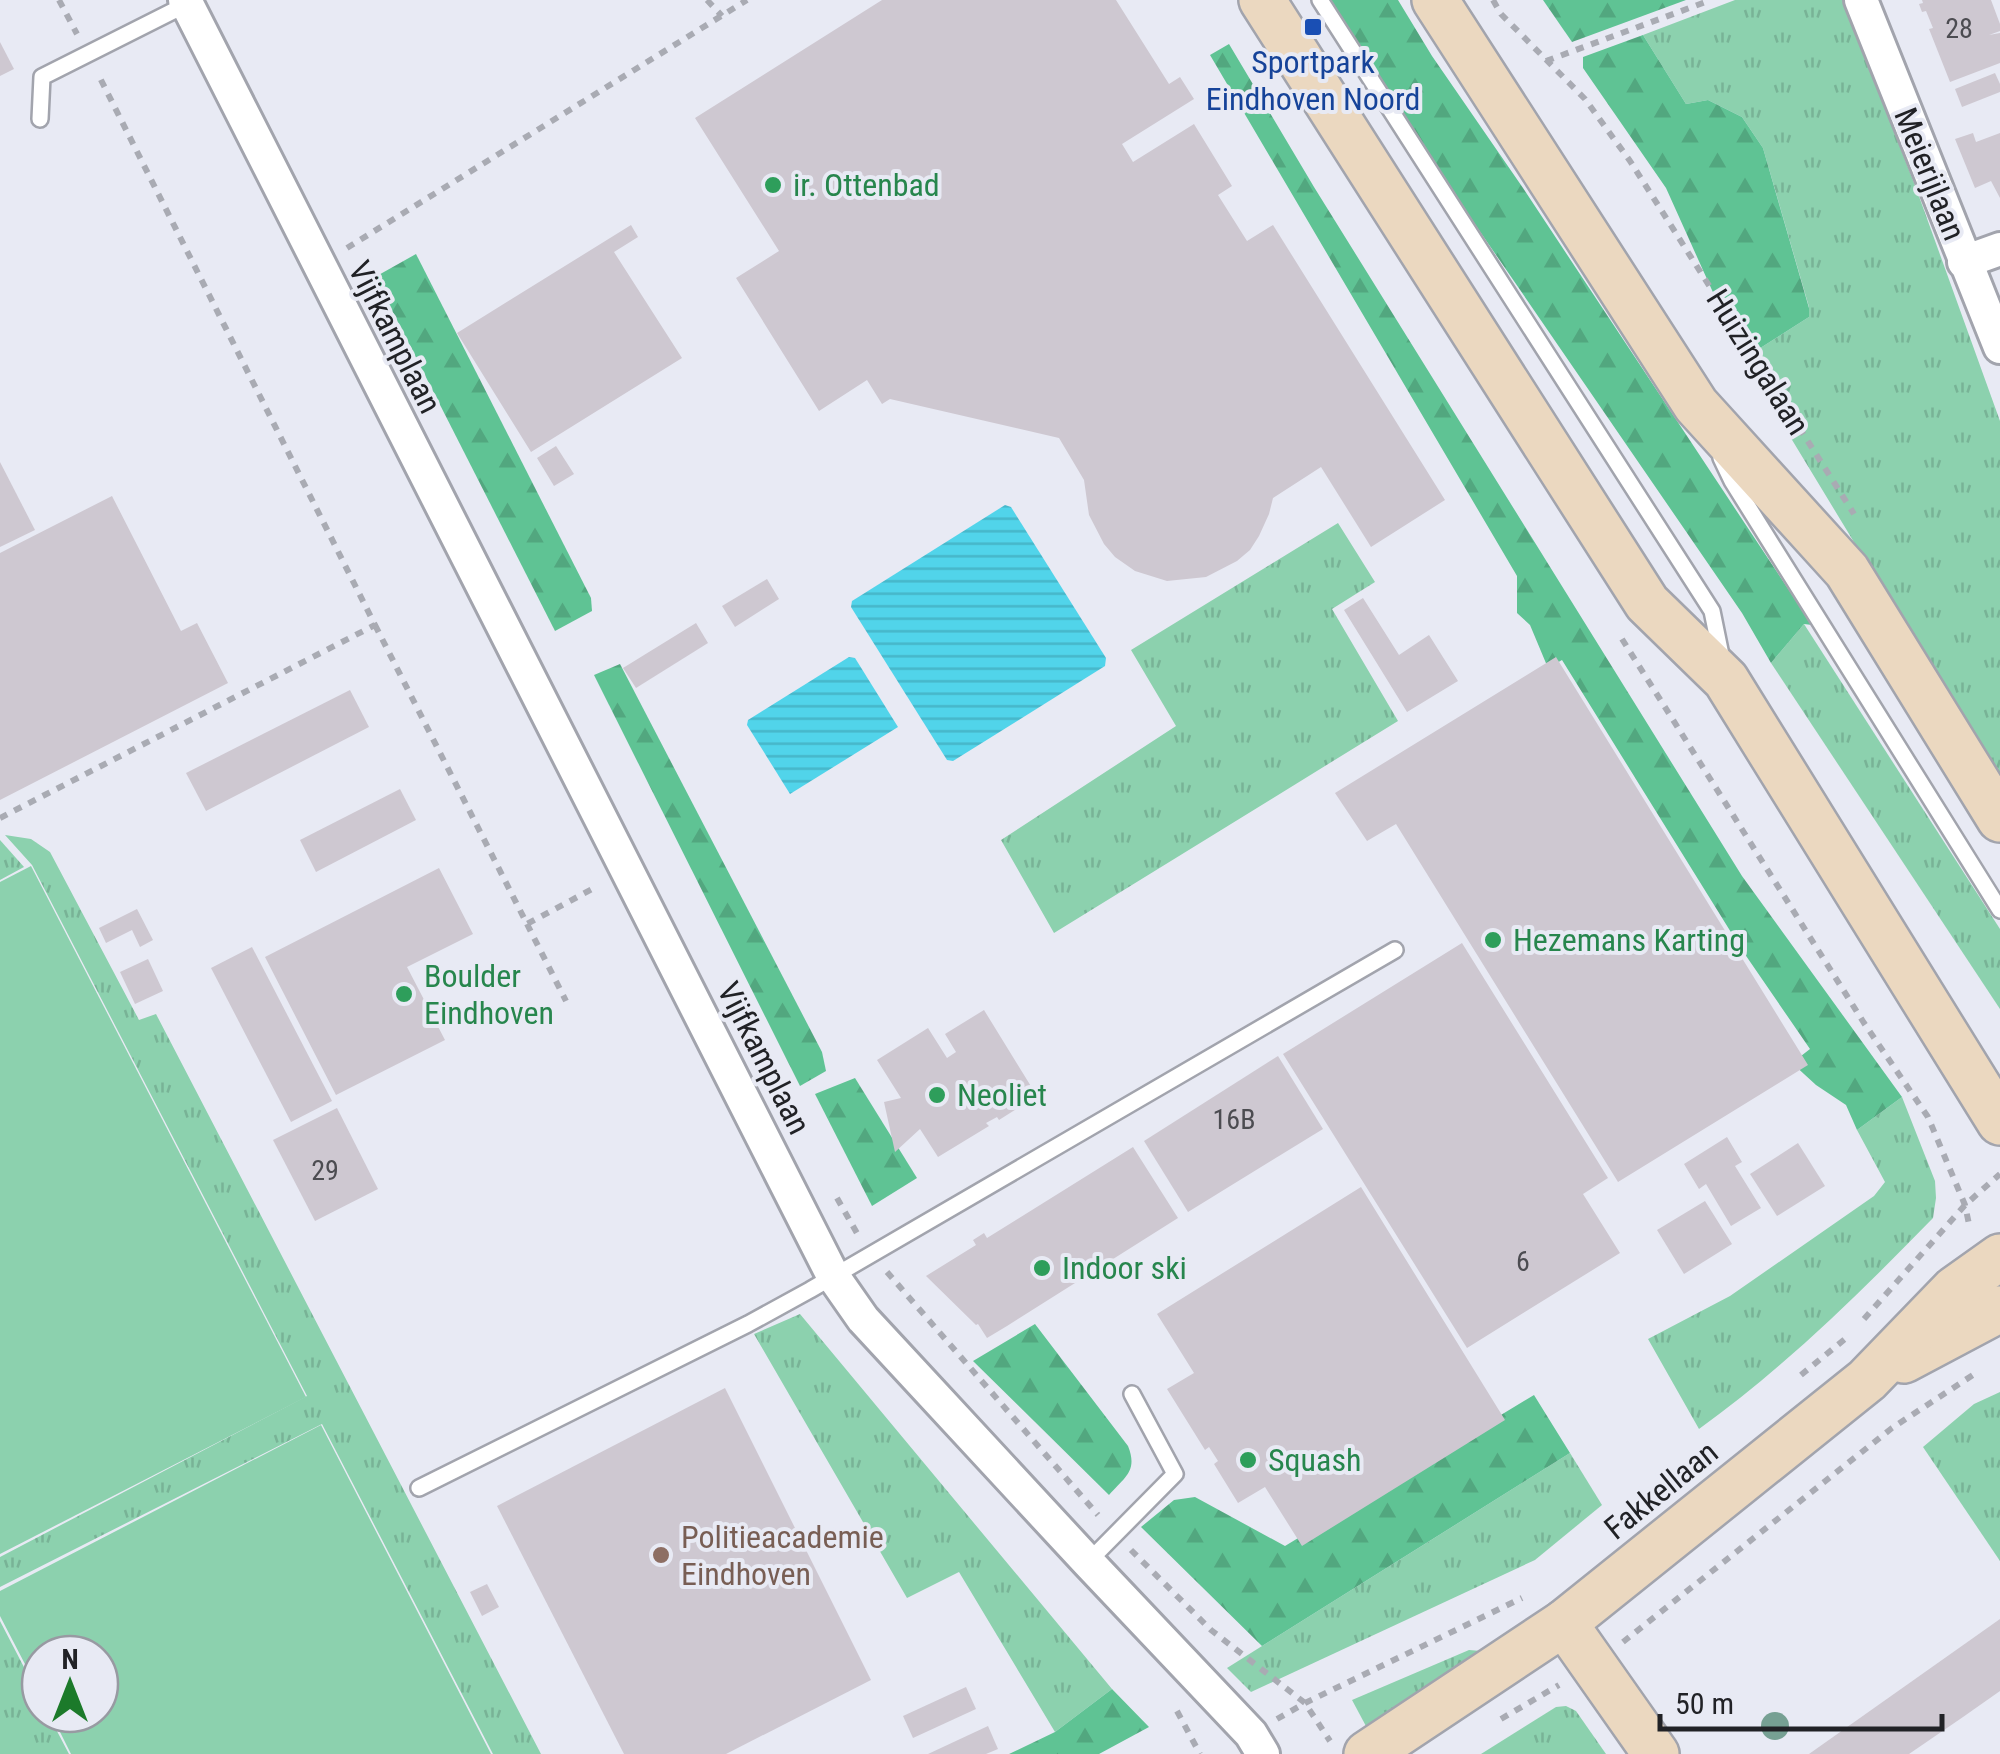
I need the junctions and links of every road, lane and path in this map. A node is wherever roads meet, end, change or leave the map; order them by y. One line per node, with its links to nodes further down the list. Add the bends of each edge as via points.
1 (59, 0): 12 (path)
2 (707, 0): 11 (path)
3 (747, 0): 11 (path, Vijfkamplaan)
4 (1262, 0): 24 (main road, via 1647,603)
5 (1320, 0): 24 (lane, via 1712,611)
6 (1434, 0): 21 (main road, Huizingalaan)
7 (1493, 0): 13 (path, Huizingalaan)
8 (1711, 0): 13 (path)
9 (1861, 0): 18 (street, Meierijlaan)
10 (186, 2): 12 (lane); 19 (street, Vijfkamplaan)
11 (722, 16): 16 (path, Vijfkamplaan)
12 (88, 53): 14 (lane, via 42,76); 23 (path)
13 (1546, 61): 22 (path, Huizingalaan, via 1585,99 1630,161)
14 (40, 119)
15 (340, 231): 16 (path, Vijfkamplaan)
16 (349, 247): 19 (path, Vijfkamplaan)
17 (2000, 248): 18 (street)
18 (1964, 262): 20 (street, Meierijlaan)
19 (319, 264): 37 (street, Vijfkamplaan)
20 (2000, 347)
21 (1696, 405): 26 (main road, Huizingalaan, via 1847,571); 28 (lane, Huizingalaan, via 1732,481)
22 (1862, 526)
23 (374, 625): 25 (path); 29 (path)
24 (1726, 680): 32 (main road)
25 (0, 818)
26 (2000, 819)
27 (599, 886): 29 (path)
28 (2000, 910)
29 (528, 924): 31 (path)
30 (1395, 950): 35 (lane)
31 (566, 1000)
32 (2000, 1122)
33 (2000, 1174): 39 (path)
34 (834, 1192): 35 (path)
35 (872, 1255): 37 (lane); 46 (path)
36 (2000, 1257): 42 (main road, Fakkellaan, via 1955,1289)
37 (833, 1276): 45 (lane); 47 (street, Vijfkamplaan, via 862,1320)
38 (2000, 1309): 42 (main road, Fakkellaan)
39 (1861, 1322)
40 (1848, 1336): 43 (path)
41 (1984, 1368): 50 (path, via 1892,1428)
42 (1867, 1380): 49 (main road, Fakkellaan)
43 (1790, 1384)
44 (1132, 1394): 46 (lane, via 1175,1474)
45 (419, 1488)
46 (1114, 1534): 47 (lane); 51 (path, via 1210,1630)
47 (1088, 1562): 53 (street, Vijfkamplaan)
48 (1526, 1596): 51 (path)
49 (1564, 1622): 50 (main road); 55 (main road, Fakkellaan)
50 (1594, 1666): 52 (path); 56 (main road)
51 (1305, 1703): 54 (path)
52 (1490, 1724)
53 (1263, 1754)
54 (1340, 1754)
55 (1368, 1754)
56 (1656, 1754)

